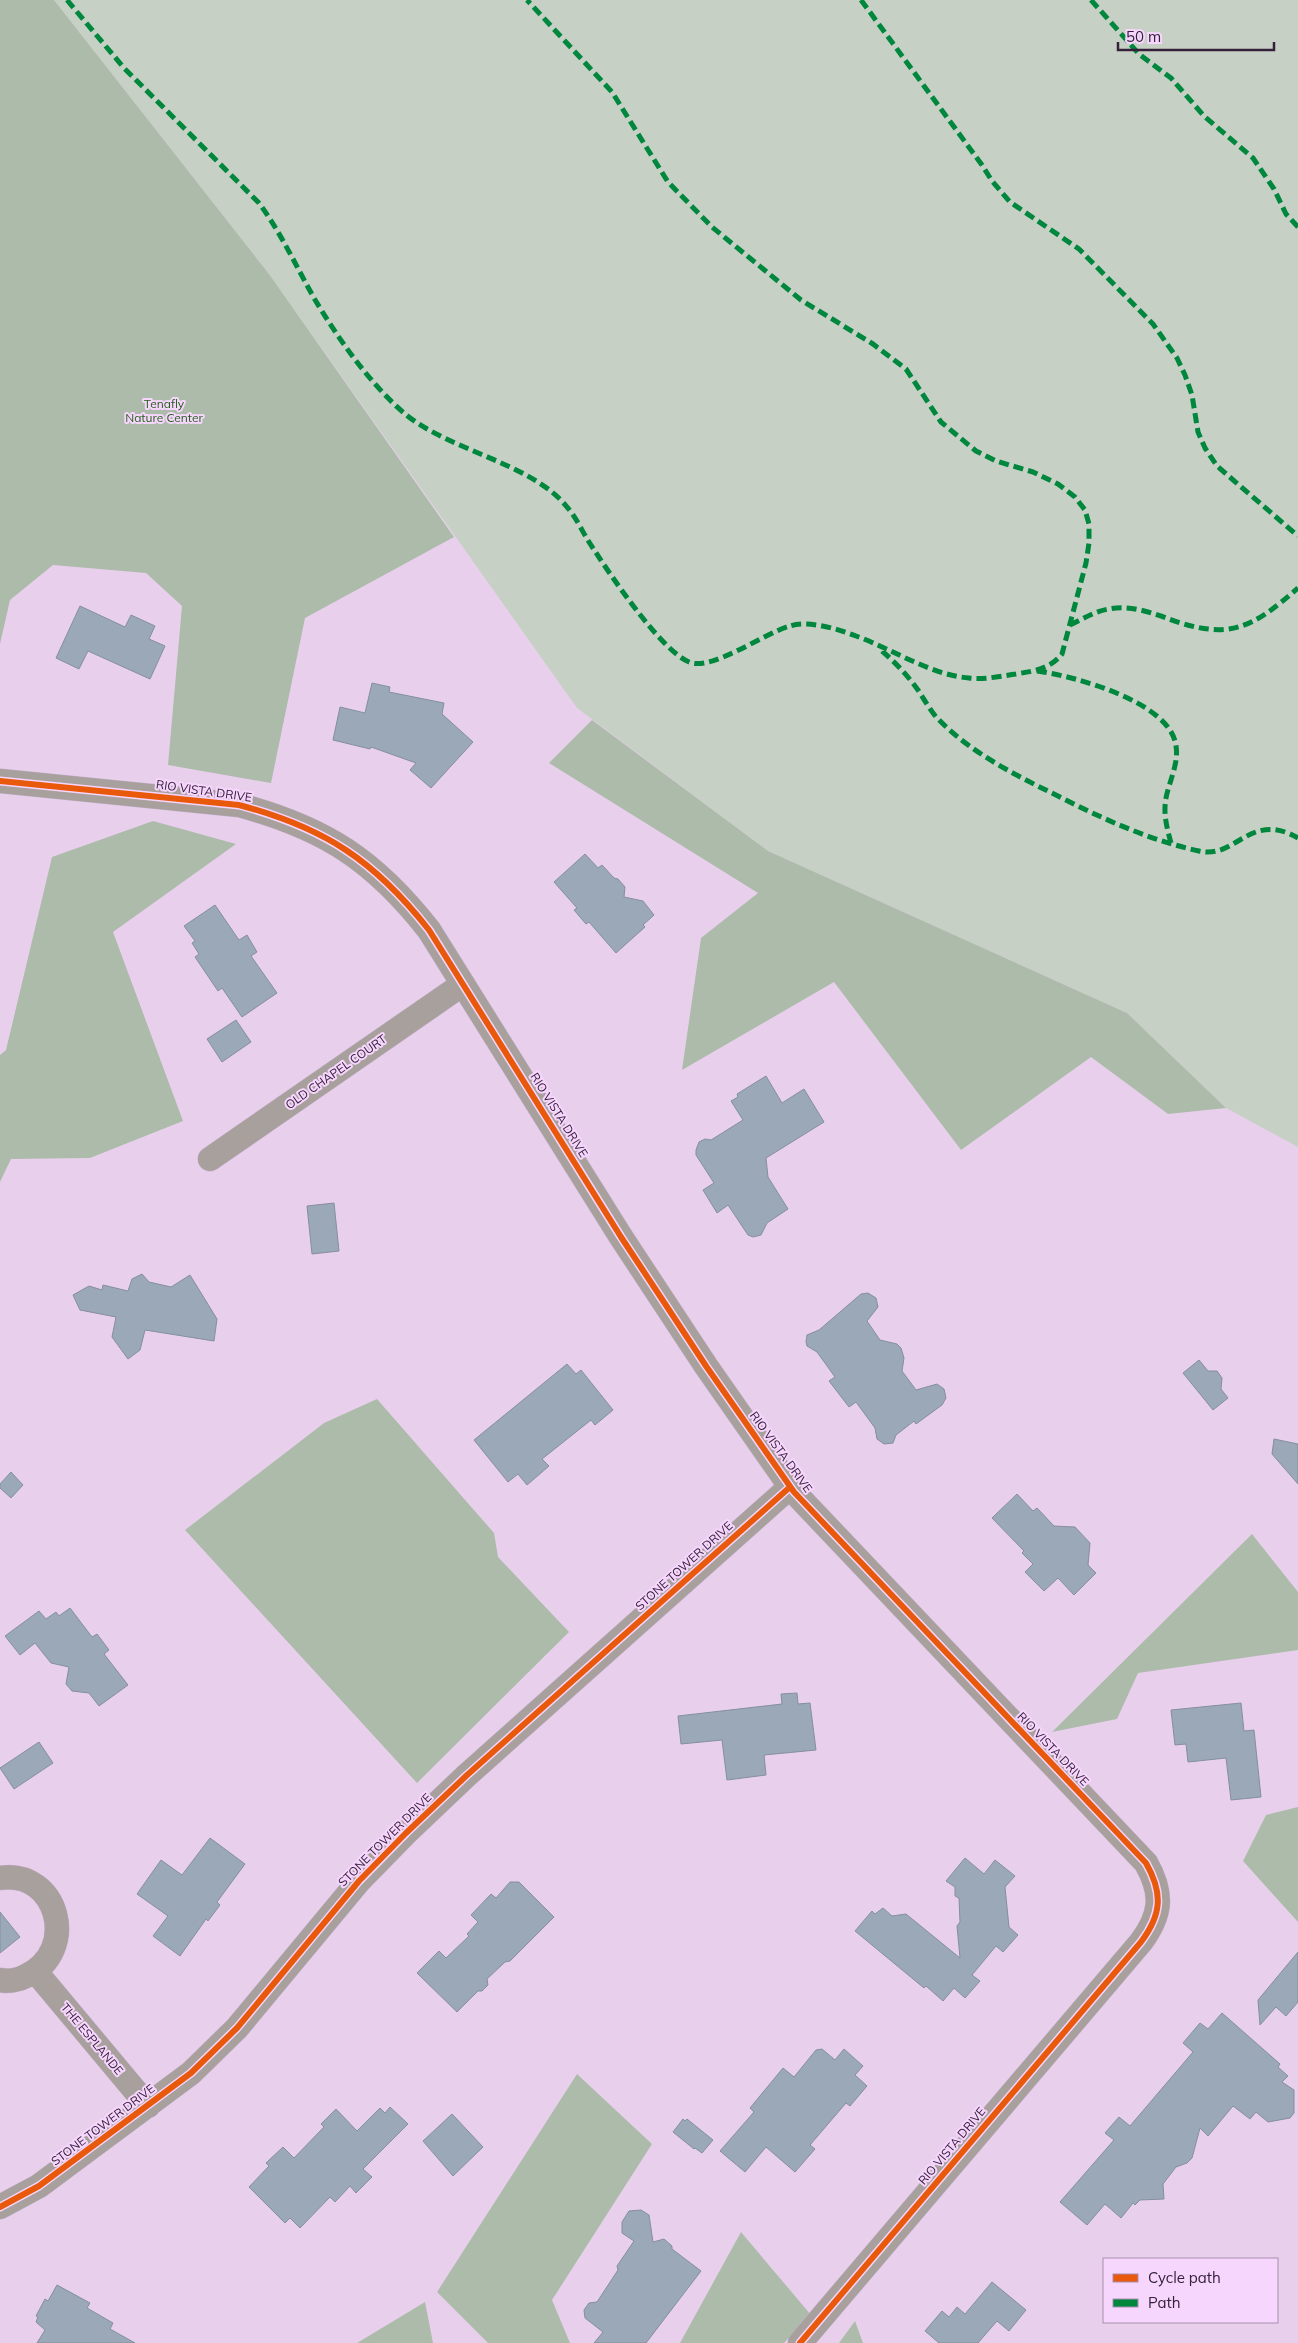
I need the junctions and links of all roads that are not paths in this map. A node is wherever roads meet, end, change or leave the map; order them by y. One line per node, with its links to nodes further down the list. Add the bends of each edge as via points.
1 (0, 781): 2 (street, RIO VISTA DRIVE, via 230,804 275,814 314,830 380,874 406,900)
2 (463, 984): 3 (street, OLD CHAPEL COURT); 4 (street, RIO VISTA DRIVE, via 621,1237)
3 (210, 1159)
4 (790, 1487): 8 (street, STONE TOWER DRIVE, via 406,1833 359,1881 237,2028 191,2073); 10 (street, RIO VISTA DRIVE, via 1146,1863 1158,1895 1157,1914 1141,1942)
5 (0, 1878): 6 (street, via 23,1880 37,1888 56,1914 55,1946 48,1961)
6 (36, 1972): 7 (street, via 20,1979); 8 (street, THE ESPLANDE)
7 (0, 1980)
8 (148, 2106): 9 (street, STONE TOWER DRIVE, via 39,2186)
9 (0, 2208)
10 (800, 2343)

